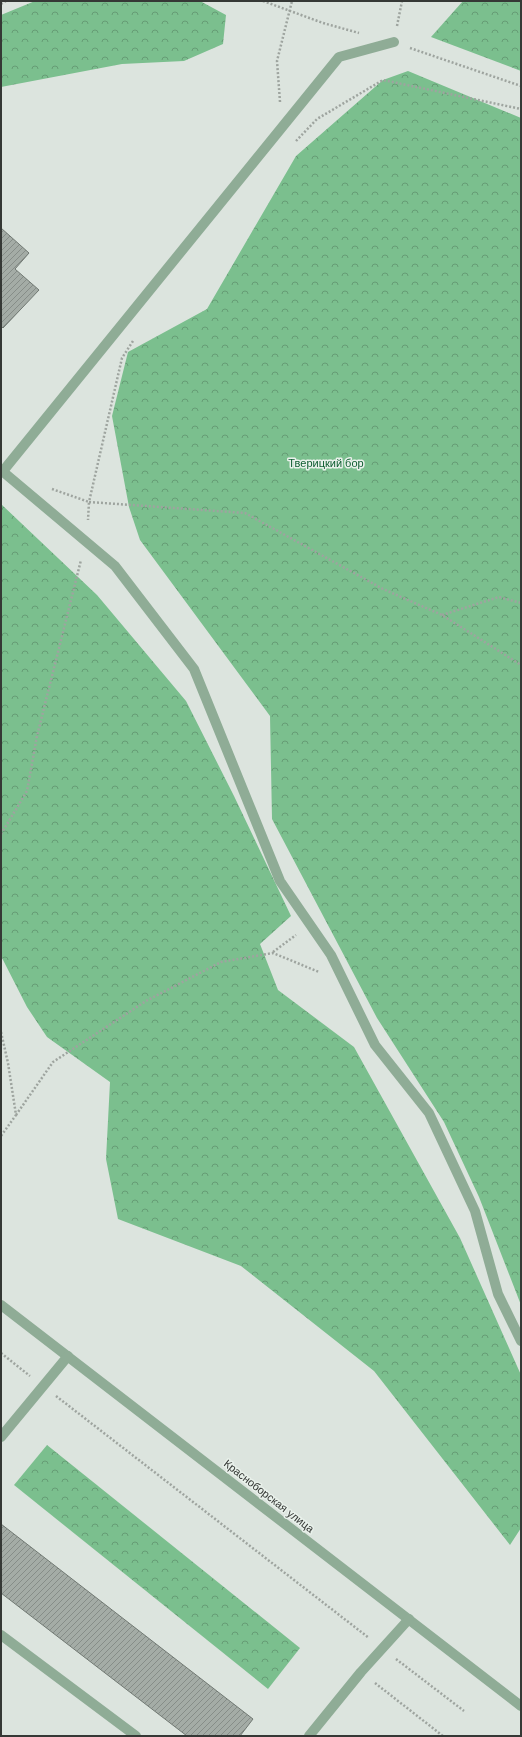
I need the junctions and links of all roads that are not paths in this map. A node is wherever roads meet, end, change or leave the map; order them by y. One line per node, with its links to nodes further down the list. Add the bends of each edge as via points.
1 (394, 42): 2 (street, via 339,57)
2 (2, 471): 4 (street, via 114,566 194,669 280,880 331,955 376,1045 429,1113 475,1210 498,1294)
3 (1, 1305): 5 (street, Красноборская улица)
4 (521, 1341)
5 (68, 1356): 6 (street); 7 (street, Красноборская улица)
6 (1, 1437)
7 (409, 1619): 9 (street, Красноборская улица); 11 (street, via 361,1672)
8 (1, 1635): 10 (street)
9 (521, 1706)
10 (136, 1736)
11 (309, 1736)

